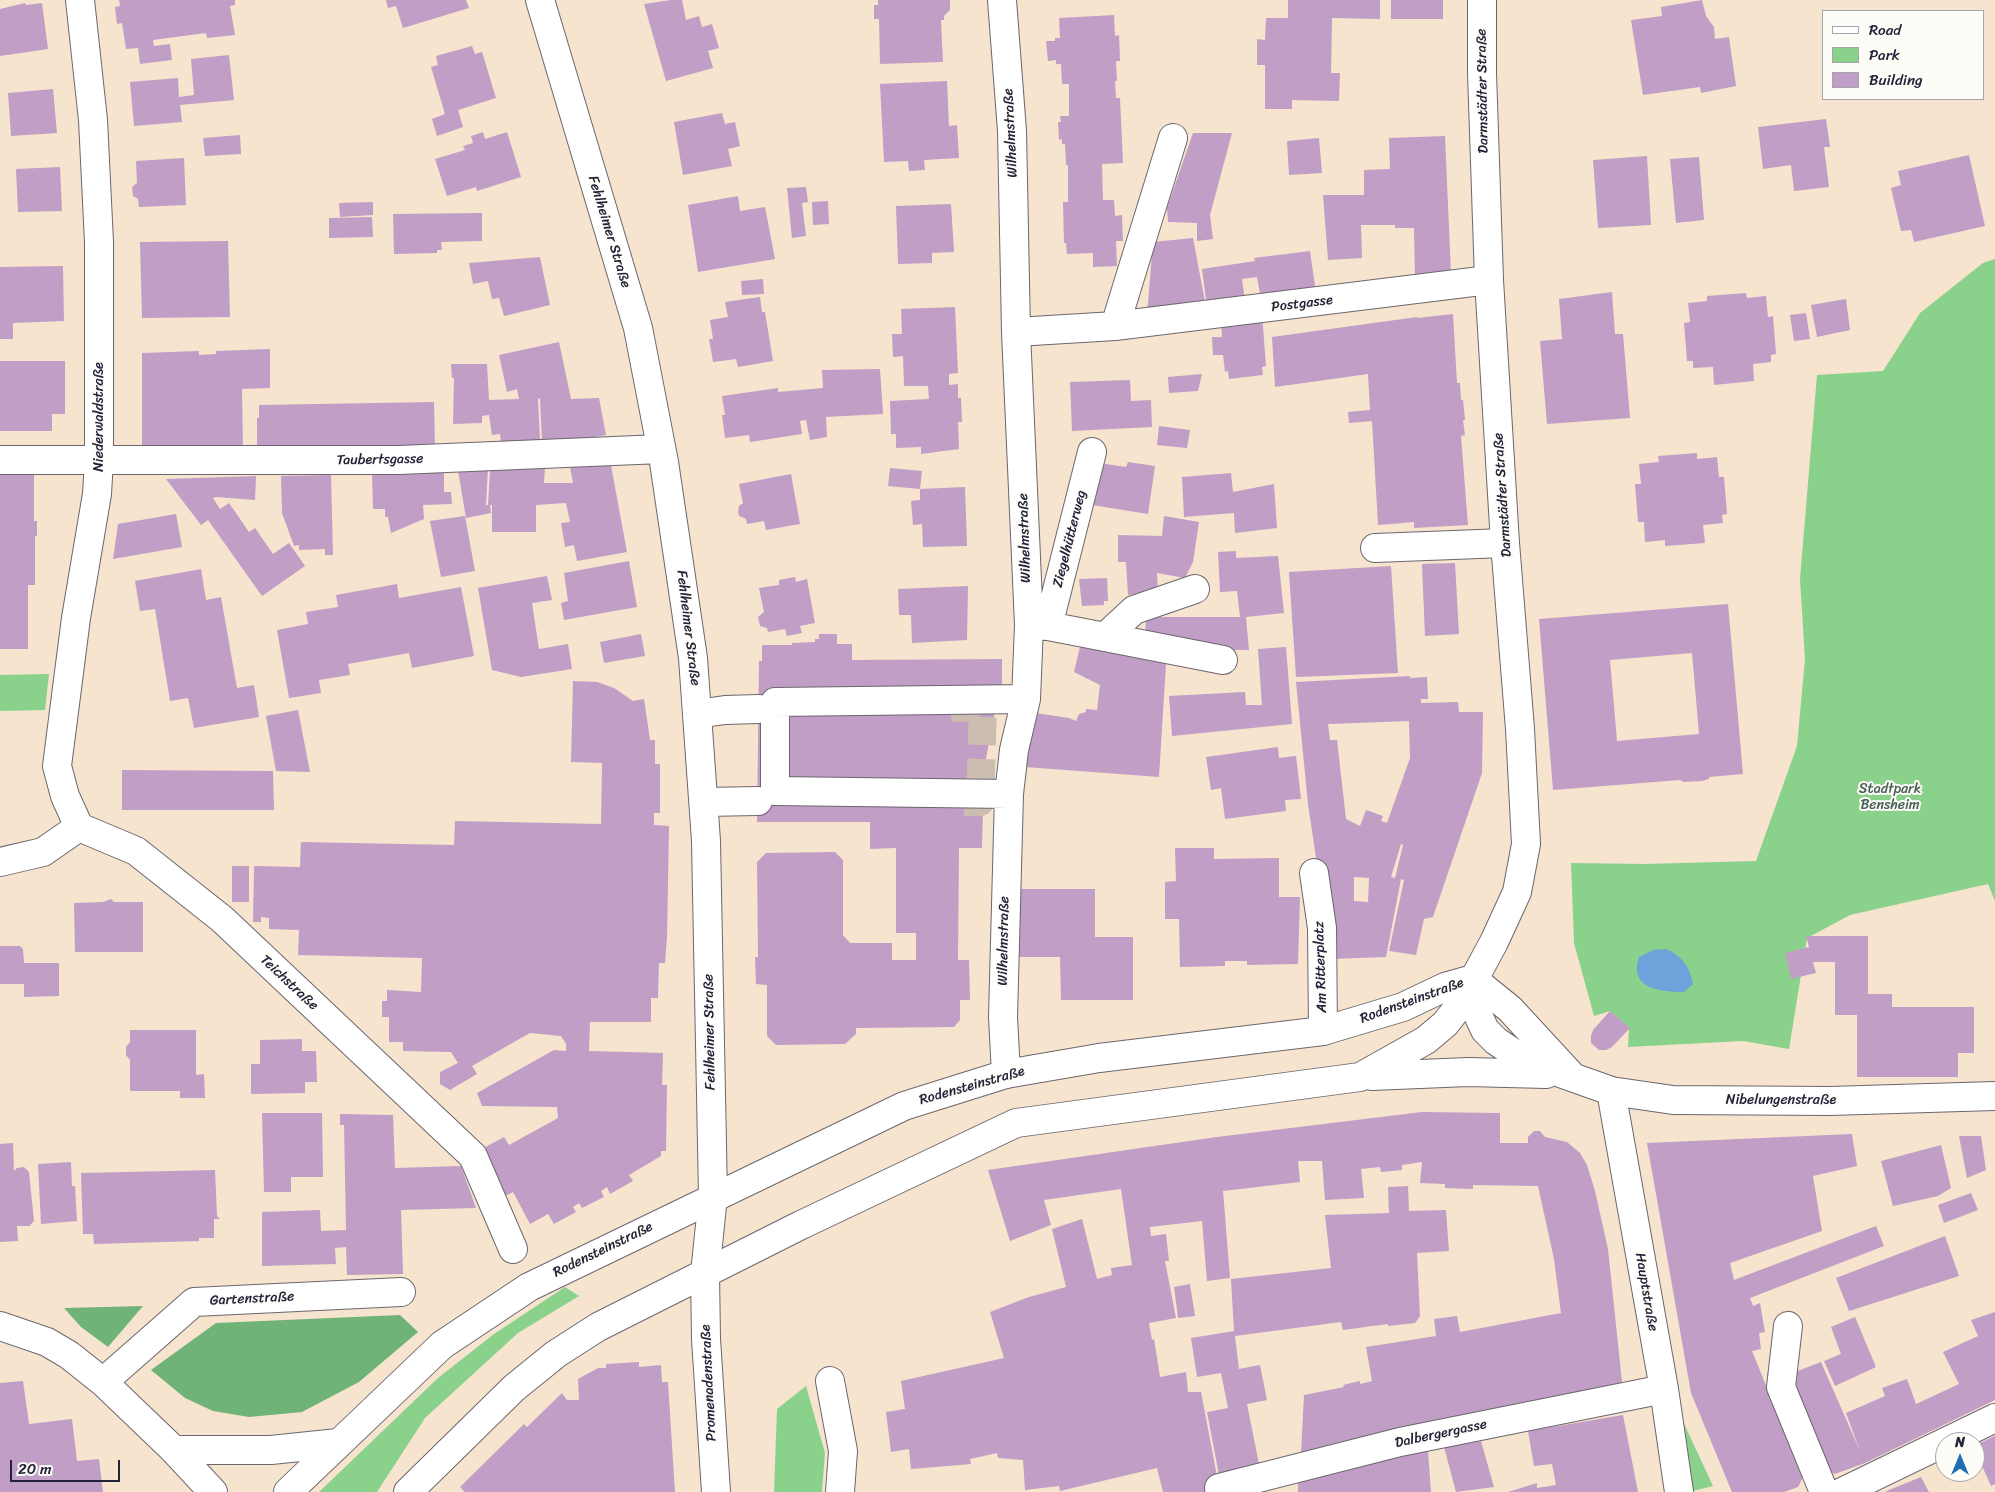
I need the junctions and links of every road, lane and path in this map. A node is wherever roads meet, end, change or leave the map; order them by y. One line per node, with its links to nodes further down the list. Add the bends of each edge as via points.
1 (80, 0): 12 (street, Niederwaldstraße, via 92,120 98,242)
2 (540, 0): 9 (street, Fehlheimer Straße, via 638,328)
3 (1002, 0): 8 (street, Wilhelmstraße, via 1012,131)
4 (1482, 0): 6 (street, Darmstädter Straße)
5 (1173, 138): 7 (street)
6 (1489, 280): 7 (street, Postgasse); 13 (street, Darmstädter Straße)
7 (1115, 326): 8 (street, Postgasse)
8 (1016, 332): 16 (street, Wilhelmstraße)
9 (660, 449): 12 (street, Taubertsgasse, via 399,460); 21 (street, Fehlheimer Straße, via 693,658)
10 (1092, 452): 16 (street, Ziegelhütterweg)
11 (0, 460): 12 (street, Taubertsgasse)
12 (99, 460): 25 (street, Niederwaldstraße, via 97,494 76,618 57,766 65,796)
13 (1505, 542): 14 (street); 28 (street, Darmstädter Straße, via 1526,844 1517,892)
14 (1375, 548)
15 (1195, 589): 17 (street, via 1134,610)
16 (1038, 626): 17 (street); 19 (street, Wilhelmstraße)
17 (1105, 637): 18 (street)
18 (1222, 660)
19 (1026, 699): 22 (street, Wilhelmstraße, via 1014,750); 22 (street, via 775,702 775,791)
20 (759, 709): 21 (street)
21 (697, 714): 24 (street, Fehlheimer Straße)
22 (1009, 794): 30 (street, Wilhelmstraße, via 1003,1017)
23 (758, 801): 24 (street)
24 (704, 802): 35 (street, Fehlheimer Straße)
25 (79, 827): 26 (street, via 43,852); 36 (street, Teichstraße, via 136,851 222,919 472,1156)
26 (0, 862)
27 (1314, 873): 29 (street, Am Ritterplatz, via 1322,928)
28 (1473, 979): 29 (street, Rodensteinstraße, via 1446,987 1403,1007); 31 (street, Nibelungenstraße, via 1510,1009); 32 (street, Rodensteinstraße, via 1460,1005 1445,1024 1426,1040)
29 (1324, 1031): 30 (street, Rodensteinstraße, via 1098,1058)
30 (1006, 1074): 35 (street, Rodensteinstraße, via 904,1106)
31 (1571, 1076): 32 (street, via 1468,1072); 33 (street, Nibelungenstraße)
32 (1360, 1077): 37 (street, Rodensteinstraße, via 1016,1123)
33 (1611, 1091): 34 (street, Nibelungenstraße, via 1682,1100 1830,1101); 43 (street, Hauptstraße)
34 (1995, 1096)
35 (713, 1196): 37 (street, Fehlheimer Straße); 45 (street, Rodensteinstraße, via 529,1287 442,1345)
36 (513, 1249)
37 (705, 1274): 51 (street, Rodensteinstraße, via 598,1327 556,1354 514,1388); 52 (street, Promenadenstraße)
38 (401, 1292): 42 (street, Gartenstraße, via 194,1302)
39 (0, 1326): 42 (street, via 47,1342)
40 (1788, 1326): 55 (street, via 1781,1387)
41 (830, 1380): 53 (street, via 843,1451)
42 (103, 1382): 46 (street)
43 (1664, 1389): 47 (street, Dalbergergasse, via 1400,1442); 54 (street, Hauptstraße)
44 (1995, 1418): 56 (street)
45 (338, 1443): 46 (street, via 271,1450); 50 (street, Rodensteinstraße)
46 (174, 1450): 49 (street)
47 (1279, 1482): 48 (street, Dalbergergasse)
48 (1219, 1488)
49 (213, 1492)
50 (288, 1492)
51 (408, 1492)
52 (716, 1492)
53 (840, 1492)
54 (1679, 1492)
55 (1824, 1492)
56 (1842, 1492)

